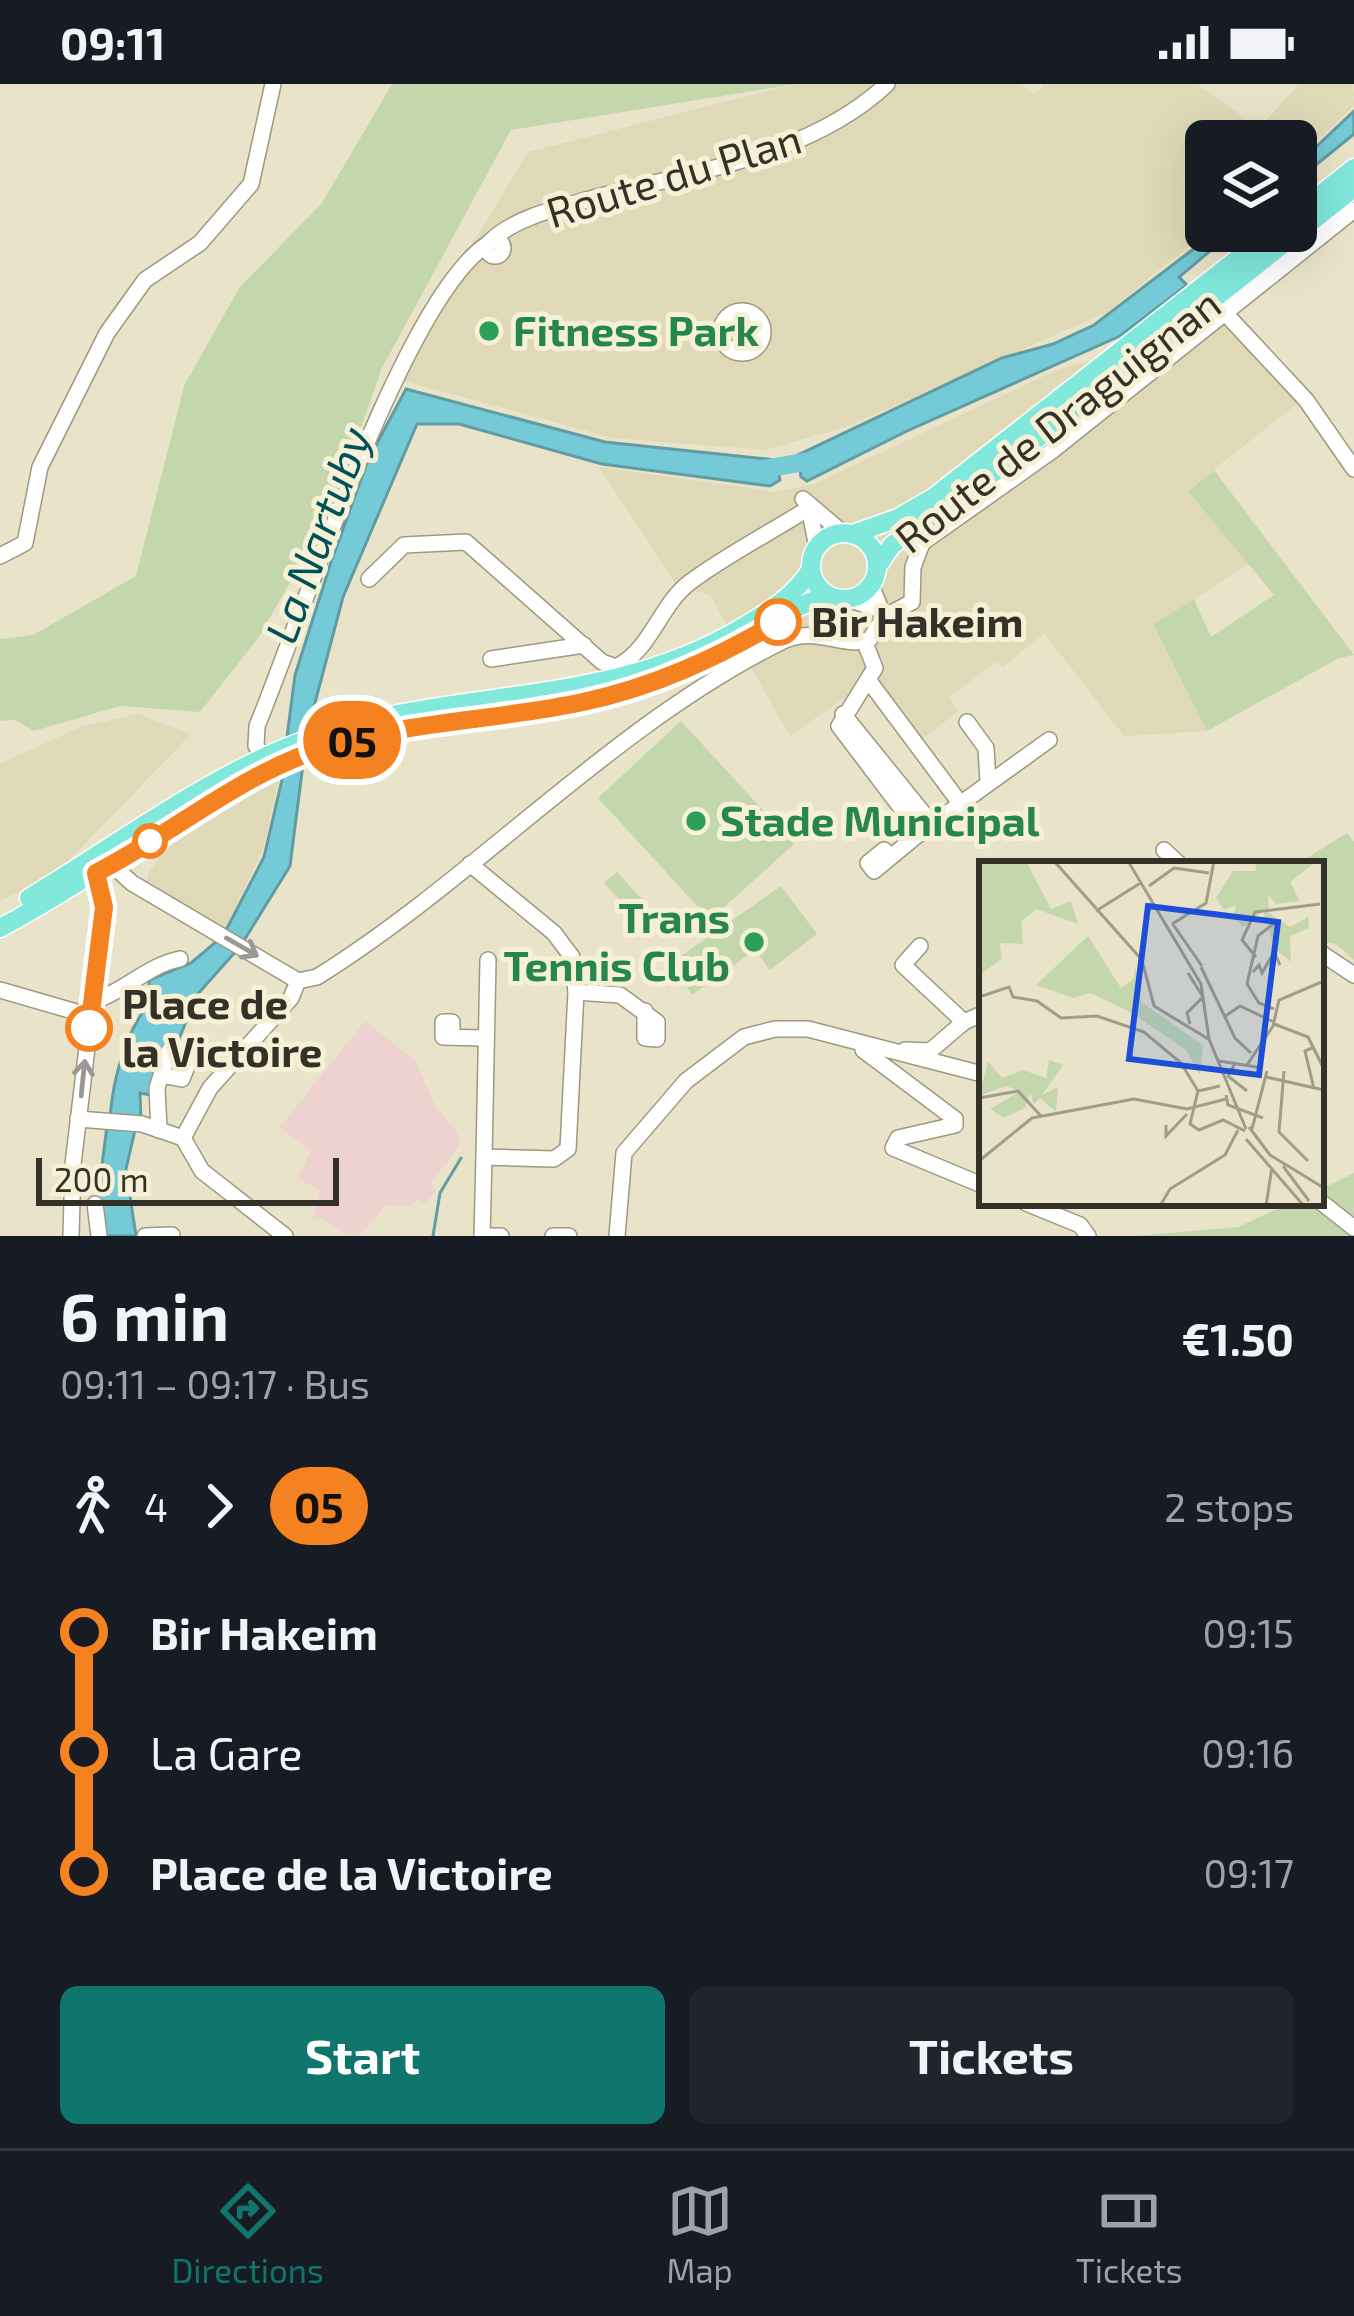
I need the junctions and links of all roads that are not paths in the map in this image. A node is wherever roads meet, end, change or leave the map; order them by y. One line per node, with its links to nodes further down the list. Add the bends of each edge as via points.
1 (273, 84): 13 (street, via 251,184 200,243 145,280 106,333 40,466 26,543)
2 (887, 84): 26 (street, Route du Plan, via 830,127 792,143 518,226 462,271 356,468 262,715)
3 (1354, 169): 5 (main road)
4 (1354, 188): 15 (main road, Route de Draguignan, via 892,545)
5 (1317, 198)
6 (1354, 210): 8 (street)
7 (1246, 252): 11 (main road, Route de Draguignan, via 934,496)
8 (1225, 312): 9 (street, via 1306,400); 18 (street, via 922,543 912,602)
9 (1354, 469)
10 (806, 504): 11 (street); 12 (street); 20 (street, via 685,586 627,661 616,667)
11 (848, 534): 12 (main road); 15 (main road, via 871,547)
12 (817, 547): 14 (main road)
13 (0, 556)
14 (811, 569): 17 (main road); 25 (main road, via 763,615 643,672 566,692 373,720)
15 (874, 576): 17 (main road); 18 (street)
16 (369, 579): 20 (street, via 404,545 466,542)
17 (838, 597): 18 (street); 25 (main road, via 647,685)
18 (881, 613): 19 (street)
19 (865, 643): 22 (street, via 875,668); 34 (street, via 802,634 681,697)
20 (584, 645): 21 (street)
21 (491, 659)
22 (869, 681): 28 (street); 30 (street, via 839,726)
23 (967, 722): 27 (street, via 986,748)
24 (1049, 740): 27 (street)
25 (308, 746): 26 (main road)
26 (274, 759): 29 (main road); 35 (main road)
27 (988, 782): 28 (street)
28 (960, 803): 30 (street)
29 (168, 812): 35 (main road); 35 (street)
30 (926, 828): 32 (street)
31 (1164, 850): 33 (street)
32 (890, 857)
33 (1176, 861)
34 (470, 864): 44 (street, via 343,961); 46 (street, via 565,944)
35 (111, 870): 36 (street); 36 (street); 37 (main road); 38 (main road); 44 (street, one-way to 44)
36 (104, 894): 47 (street)
37 (0, 915)
38 (0, 928)
39 (920, 946): 50 (street, via 903,965)
40 (1324, 954): 43 (street)
41 (180, 959): 47 (street)
42 (488, 960): 52 (street)
43 (1354, 975)
44 (298, 981): 58 (street, via 210,1088)
45 (0, 990): 47 (street)
46 (576, 992): 48 (street, via 620,994); 59 (street, via 568,1149 554,1160)
47 (91, 1009): 56 (street, one-way to 47)
48 (645, 1011)
49 (979, 1015): 50 (street)
50 (964, 1022): 53 (street, via 930,1051)
51 (452, 1037): 52 (street)
52 (487, 1038): 59 (street)
53 (864, 1047): 55 (street); 60 (street, via 956,1119 898,1138 893,1148); 74 (street, via 775,1028 744,1037 686,1081 624,1153)
54 (168, 1053): 57 (street)
55 (979, 1073)
56 (79, 1119): 57 (street); 66 (street)
57 (159, 1130): 58 (street)
58 (184, 1138): 69 (street, via 202,1172)
59 (484, 1157): 70 (street)
60 (979, 1184)
61 (94, 1204): 67 (street)
62 (1324, 1204): 64 (street)
63 (1033, 1206): 75 (street)
64 (1354, 1228)
65 (172, 1235): 68 (street)
66 (71, 1236)
67 (99, 1236)
68 (145, 1236)
69 (285, 1236)
70 (482, 1236): 71 (street)
71 (501, 1236)
72 (553, 1236): 73 (street)
73 (569, 1236)
74 (617, 1236)
75 (1088, 1236)

